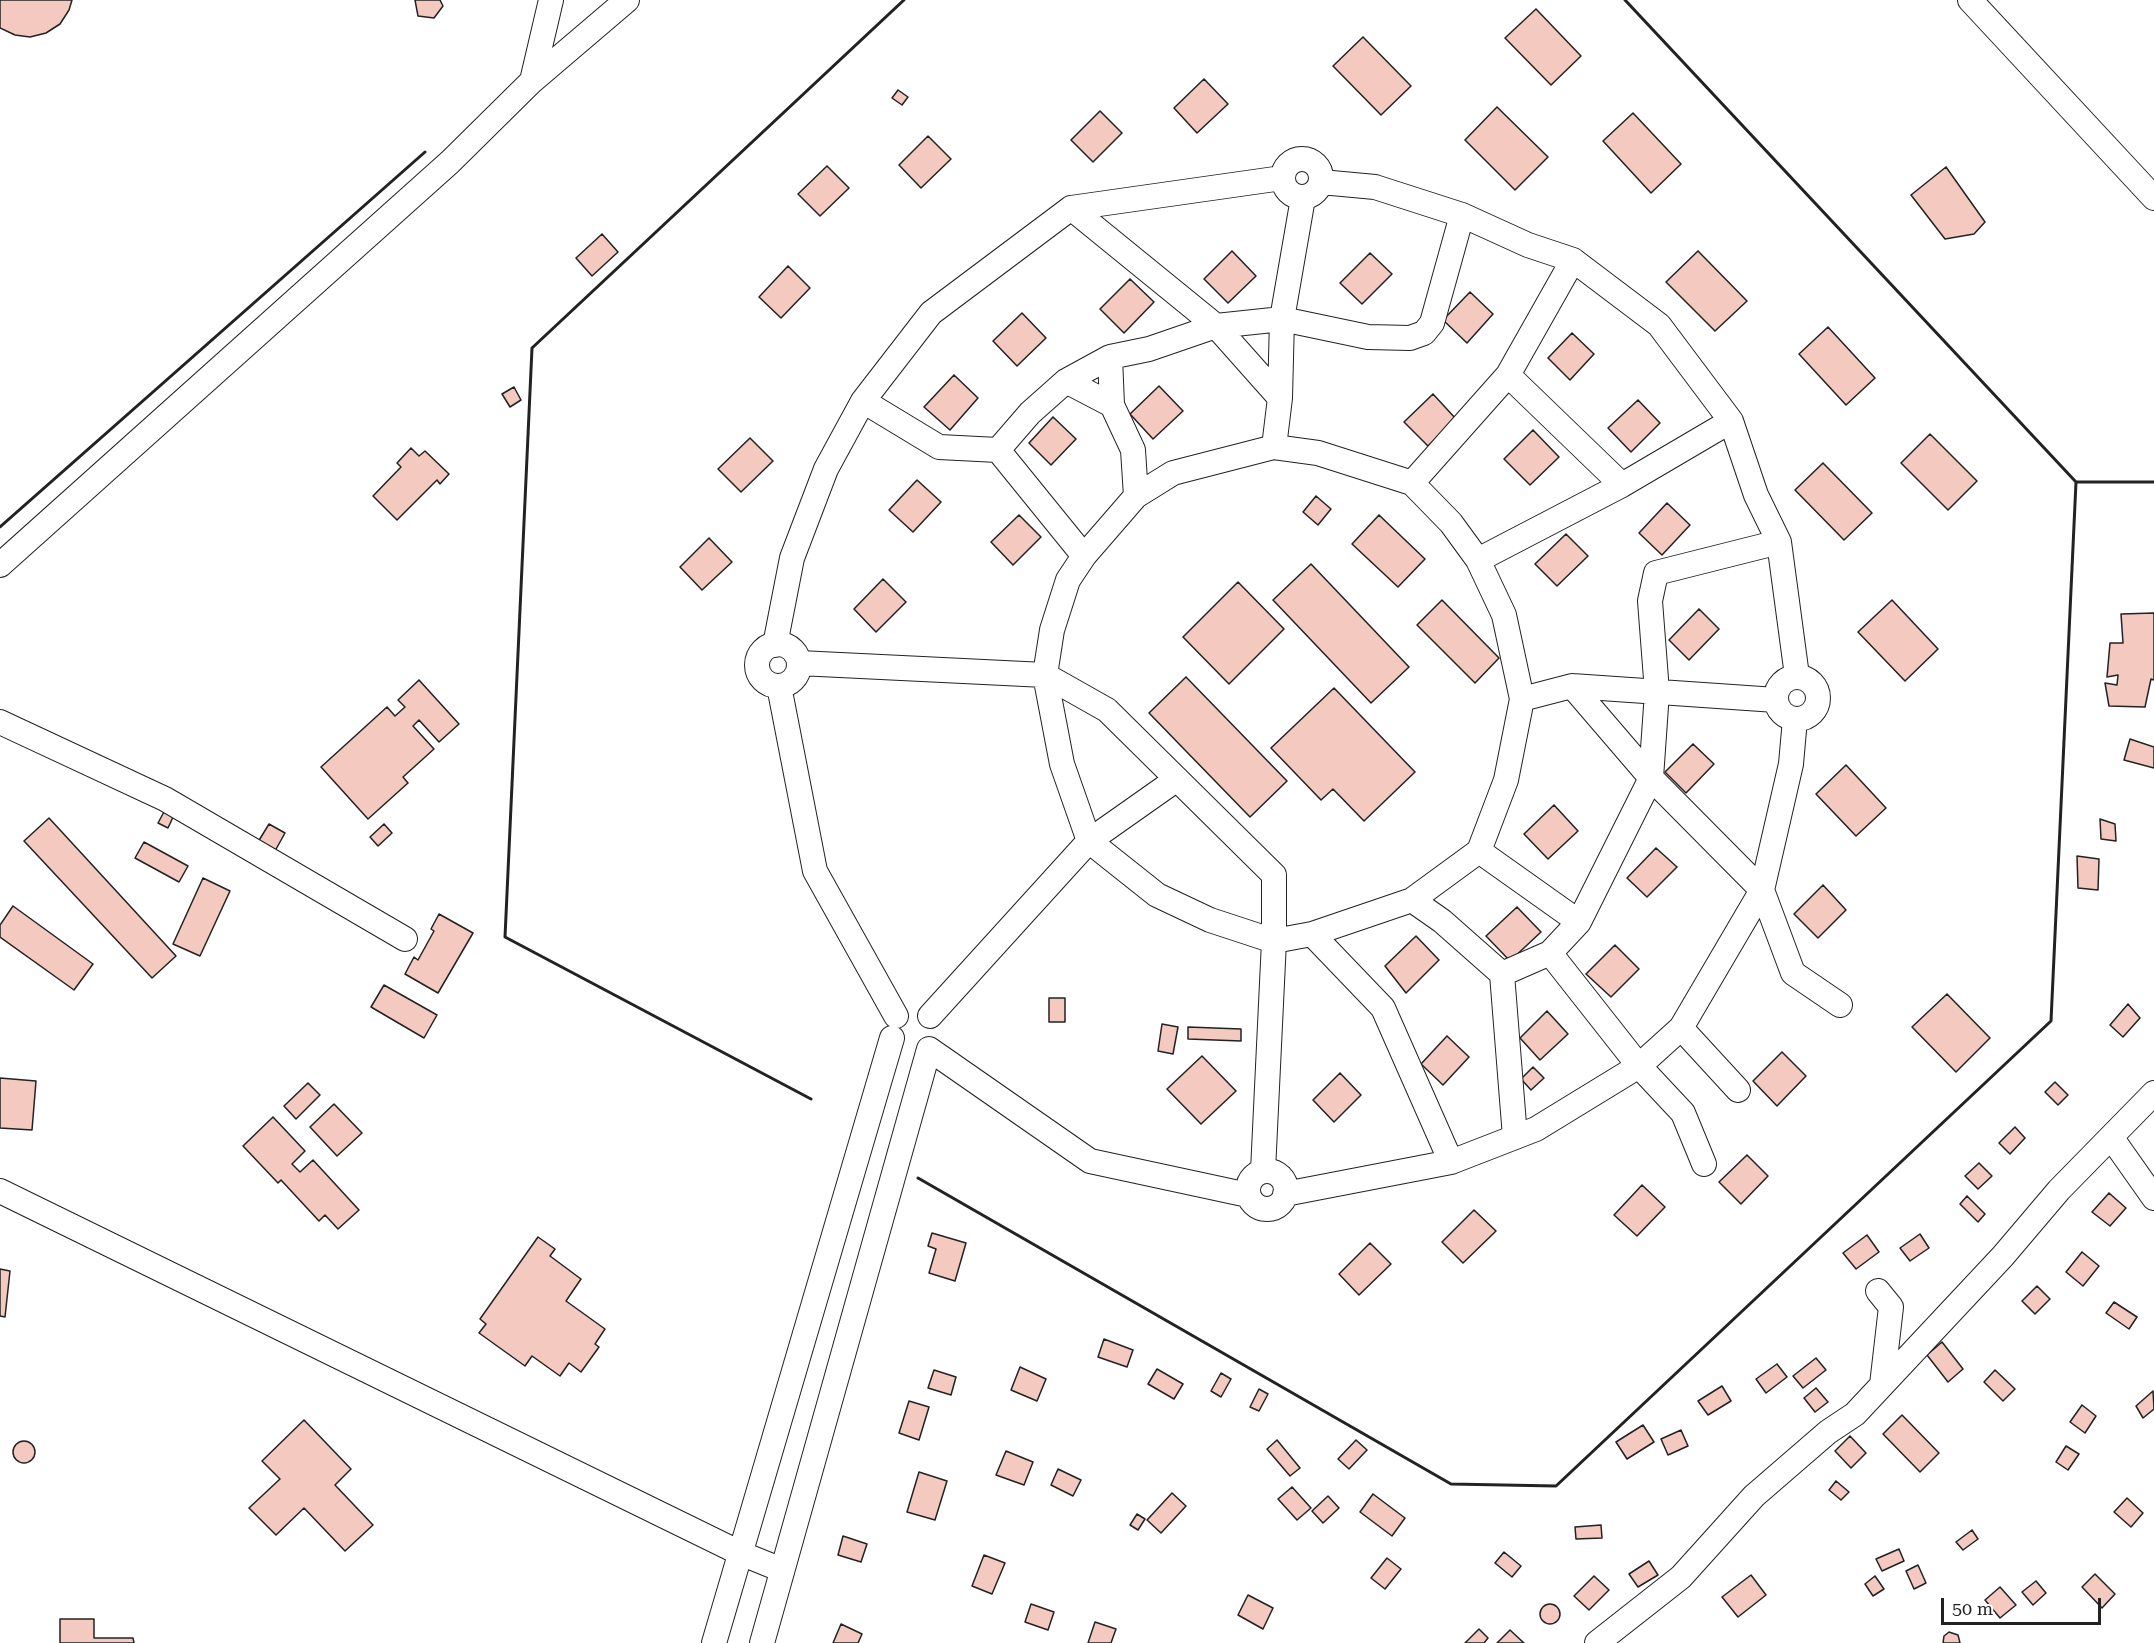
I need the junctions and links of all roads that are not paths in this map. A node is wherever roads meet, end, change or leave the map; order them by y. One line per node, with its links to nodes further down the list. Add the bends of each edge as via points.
1 (551, 0): 4 (street)
2 (627, 0): 4 (street)
3 (1970, 0): 8 (street)
4 (532, 81): 29 (street, via 450,162)
5 (1282, 178): 6 (street, via 1291,162 1303,159 1315,164); 7 (street, via 1286,190); 9 (street)
6 (1321, 182): 7 (street, via 1315,193); 10 (street, via 1376,187)
7 (1303, 198): 12 (street)
8 (2154, 198)
9 (1071, 208): 13 (street); 18 (street, via 931,313)
10 (1462, 215): 11 (street); 12 (street, via 1432,323 1424,333 1410,338 1368,337)
11 (1574, 260): 15 (street); 20 (street, via 1659,326)
12 (1282, 319): 13 (street); 17 (street)
13 (1216, 326): 14 (street, via 1149,349); 17 (street)
14 (1110, 357): 16 (street); 19 (street)
15 (1508, 375): 23 (street); 24 (street)
16 (1065, 381): 19 (street); 22 (street)
17 (1280, 398): 21 (street)
18 (863, 402): 22 (street, via 939,447); 30 (street, via 826,469 792,558)
19 (1112, 405): 25 (street, via 1133,450)
20 (1731, 421): 24 (street); 26 (street, via 1756,495)
21 (1274, 447): 23 (street, via 1318,453); 25 (street, via 1173,474)
22 (998, 450): 27 (street)
23 (1412, 483): 28 (street, via 1451,523)
24 (1622, 485): 28 (street)
25 (1136, 496): 27 (street)
26 (1779, 542): 33 (street); 36 (street, via 1656,573 1650,601)
27 (1084, 556): 32 (street, via 1068,580 1052,630)
28 (1478, 560): 37 (street, via 1504,615)
29 (0, 565)
30 (774, 645): 31 (street, via 788,647); 34 (street, via 762,651 757,664 761,677)
31 (799, 663): 32 (street); 34 (street, via 792,681)
32 (1045, 675): 42 (street, via 1107,710); 43 (street, via 1062,764)
33 (1797, 676): 38 (street, via 1784,681); 39 (street, via 1814,684 1819,697 1814,711)
34 (779, 686): 55 (street, via 815,871)
35 (1572, 686): 36 (street); 37 (street); 41 (street)
36 (1657, 692): 38 (street); 41 (street)
37 (1522, 699): 44 (street, via 1506,780)
38 (1776, 700): 39 (street, via 1782,713)
39 (1795, 719): 45 (street, via 1791,764)
40 (0, 722): 49 (street, via 165,799)
41 (1651, 778): 45 (street); 47 (street)
42 (1177, 780): 43 (street); 50 (street, via 1274,875)
43 (1089, 841): 50 (street, via 1157,895 1210,920); 54 (street)
44 (1479, 851): 46 (street); 47 (street)
45 (1762, 890): 53 (street, via 1793,973); 56 (street)
46 (1412, 900): 48 (street); 52 (street)
47 (1579, 922): 51 (street)
48 (1312, 934): 50 (street); 63 (street, via 1383,1008)
49 (405, 939)
50 (1274, 941): 65 (street)
51 (1550, 953): 52 (street); 58 (street)
52 (1502, 974): 61 (street)
53 (1840, 1005)
54 (930, 1016): 55 (street, via 910,1008); 57 (street, via 936,1029)
55 (894, 1027): 57 (street, via 901,1051 922,1053); 72 (street)
56 (1681, 1028): 58 (street); 59 (street)
57 (928, 1049): 68 (street, via 1090,1161); 73 (street)
58 (1639, 1066): 61 (street, via 1536,1129); 64 (street, via 1683,1113)
59 (1738, 1090)
60 (2154, 1093): 62 (street)
61 (1515, 1137): 63 (street)
62 (2111, 1137): 69 (street); 71 (street)
63 (1451, 1162): 67 (street)
64 (1704, 1164)
65 (1263, 1171): 67 (street, via 1280,1176); 68 (street, via 1252,1178)
66 (0, 1191): 72 (street)
67 (1285, 1194): 68 (street, via 1279,1204 1267,1209 1256,1205)
68 (1248, 1195)
69 (2154, 1198)
70 (1878, 1291): 71 (street, via 1891,1307)
71 (1882, 1385): 76 (street, via 1855,1414 1828,1432 1754,1496 1681,1577)
72 (740, 1553): 73 (street); 74 (street)
73 (782, 1570): 75 (street)
74 (714, 1643)
75 (762, 1643)
76 (1597, 1643)

